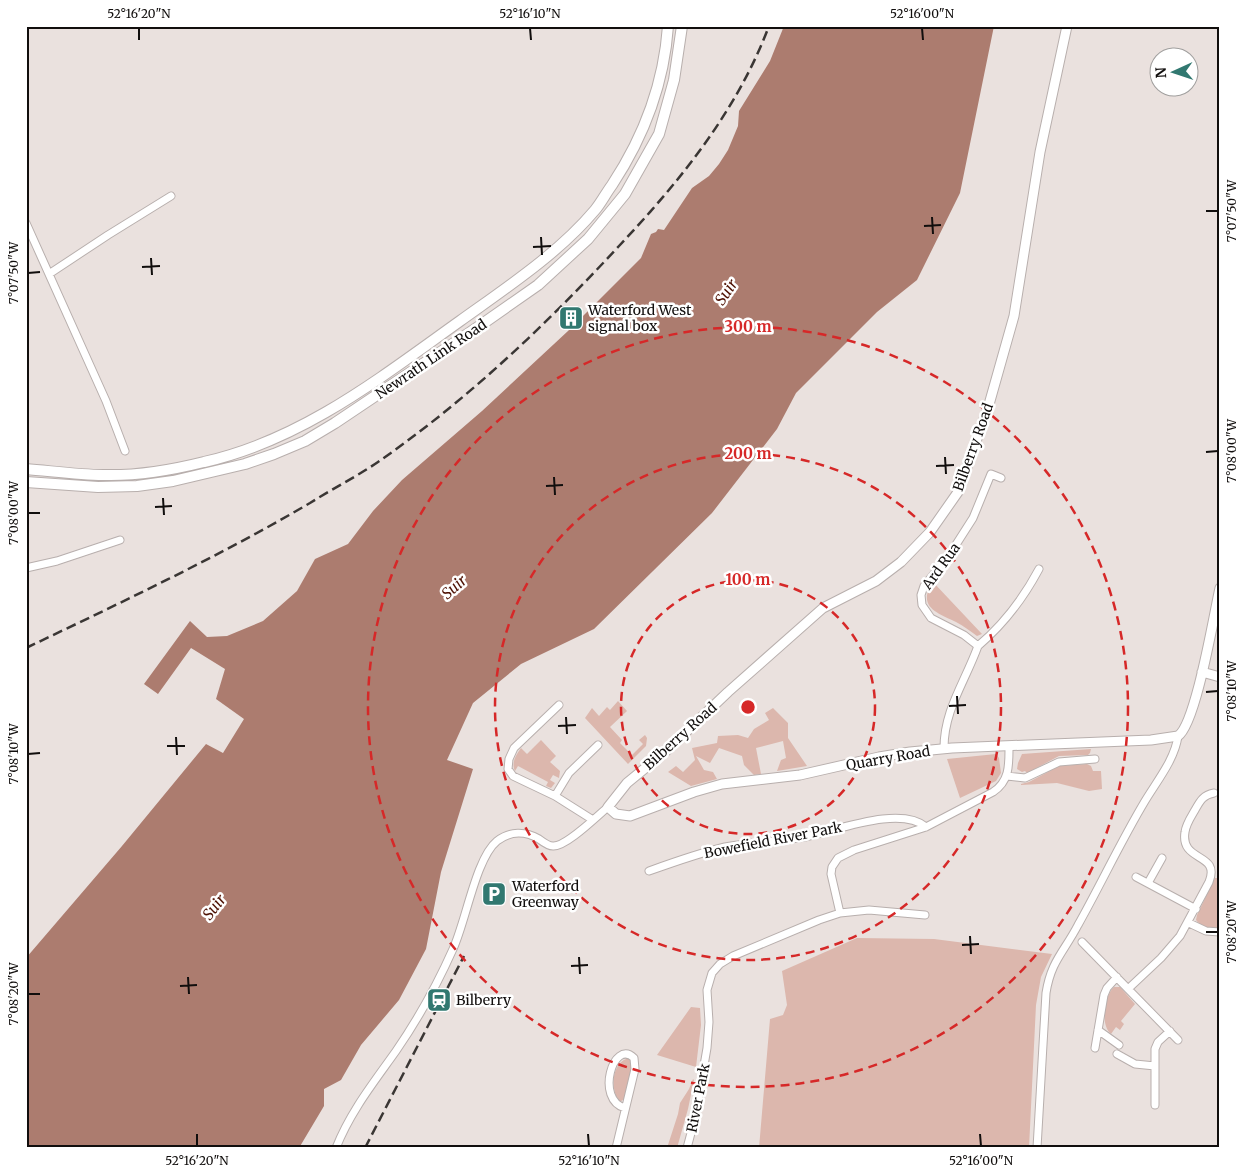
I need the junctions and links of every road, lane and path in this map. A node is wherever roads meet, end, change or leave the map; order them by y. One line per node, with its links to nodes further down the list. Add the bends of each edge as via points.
1 (668, 26): 8 (main road, Newrath Link Road, via 664,60 651,108 628,161 596,208 567,241 366,387 300,428 244,451 204,462 123,475)
2 (682, 26): 10 (main road, Newrath Link Road, via 674,80 659,134 625,194 588,239 538,285 462,338 335,424 274,454 245,464 137,486)
3 (1067, 26): 27 (street, Bilberry Road, via 1040,152 1014,316 988,408 958,492 930,532 902,562 876,581 831,603 810,619 627,783)
4 (171, 196): 6 (street)
5 (26, 222): 6 (street)
6 (49, 274): 7 (street)
7 (126, 451)
8 (26, 469)
9 (1001, 478): 15 (street, Ard Rua, via 991,474 973,518 921,594 922,605 931,618)
10 (26, 482)
11 (120, 540): 12 (street)
12 (26, 568)
13 (1039, 569): 15 (street, via 1007,618)
14 (1220, 588): 16 (street)
15 (978, 646): 22 (street, via 948,718)
16 (1202, 672): 17 (street); 19 (street, via 1186,727)
17 (1220, 678)
18 (559, 705): 26 (street, via 514,748 508,765 514,776)
19 (1178, 736): 21 (street, Quarry Road); 54 (street, via 1172,756 1051,971 1046,994)
20 (598, 745): 26 (street, via 569,773)
21 (1009, 746): 22 (street, Quarry Road); 24 (street)
22 (944, 748): 27 (street, Quarry Road, via 895,754 800,775 722,784 630,816 616,814)
23 (1095, 759): 24 (street, via 1058,762 1025,778)
24 (1007, 776): 29 (street, Bowefield River Park, via 993,792)
25 (1214, 793): 34 (street, via 1201,800 1185,832 1188,850 1206,861 1211,870)
26 (555, 796): 28 (street)
27 (608, 807): 28 (street, Bilberry Road)
28 (593, 820): 51 (street, Bilberry Road, via 560,844 549,845 524,833 510,834 488,850 460,934 440,976 413,1025 359,1103)
29 (926, 827): 31 (street, Bowefield River Park, via 908,818 874,821 802,837 716,849); 35 (street, Bowefield River Park, via 838,858 831,874)
30 (1162, 858): 33 (street)
31 (649, 871)
32 (1136, 877): 33 (street)
33 (1148, 883): 34 (street)
34 (1196, 909): 37 (street)
35 (840, 913): 36 (street, via 869,910); 53 (street, River Park, via 733,956 715,968 706,990 708,1048)
36 (925, 915)
37 (1189, 923): 38 (street, via 1206,931); 41 (street, via 1172,947)
38 (1220, 932)
39 (1082, 942): 40 (street)
40 (1117, 978): 41 (street); 42 (street, via 1105,991)
41 (1128, 989): 43 (street)
42 (1098, 1030): 45 (street); 46 (street)
43 (1170, 1031): 44 (street); 48 (street, via 1156,1045)
44 (1178, 1040)
45 (1119, 1045)
46 (1095, 1048)
47 (1117, 1054): 48 (street, via 1135,1064)
48 (1155, 1066): 49 (street)
49 (1155, 1105)
50 (625, 1108): 50 (street, via 612,1099 610,1079 616,1059 628,1054 636,1064); 52 (street)
51 (336, 1148)
52 (616, 1148)
53 (687, 1148)
54 (1037, 1148)

